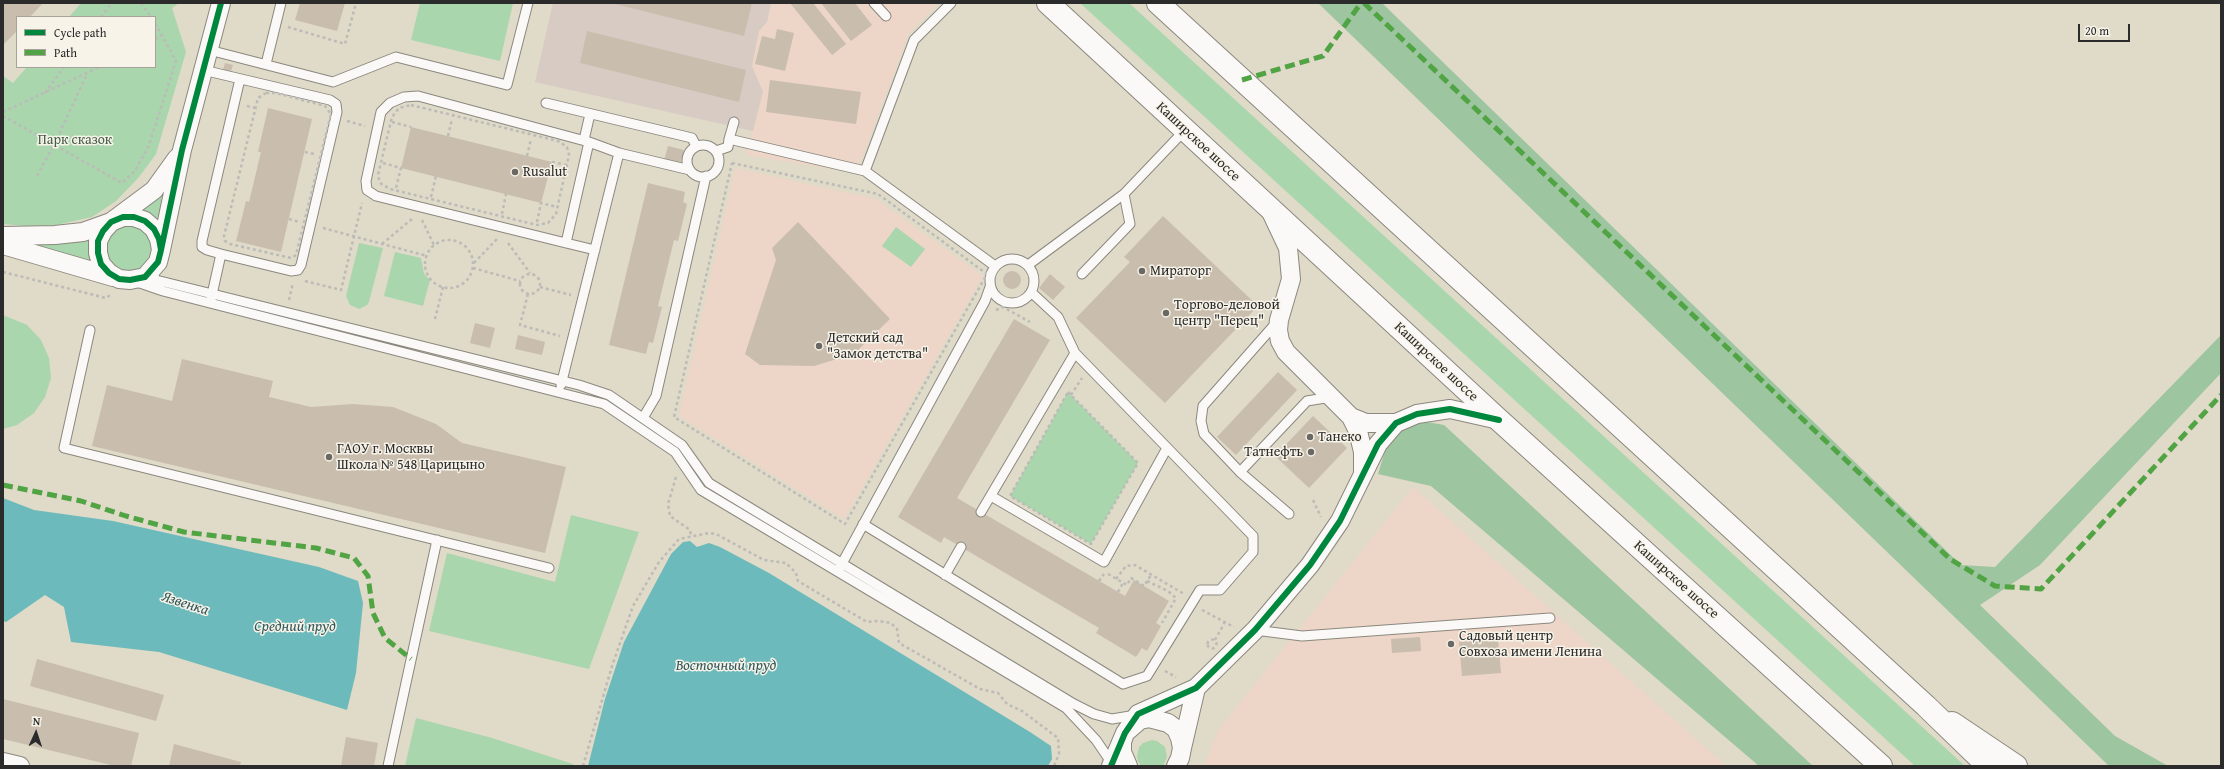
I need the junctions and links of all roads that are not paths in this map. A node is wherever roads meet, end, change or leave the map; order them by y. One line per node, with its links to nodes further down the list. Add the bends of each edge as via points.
1 (220, 3): 9 (street)
2 (281, 3): 10 (lane)
3 (528, 3): 10 (lane, via 507,84 396,56 333,82)
4 (874, 3): 8 (lane)
5 (950, 3): 24 (lane, via 914,40 914,56)
6 (1048, 3): 16 (main road, Каширское шоссе)
7 (1158, 3): 68 (main road)
8 (886, 16)
9 (209, 50): 10 (lane); 11 (street)
10 (266, 64)
11 (203, 70): 12 (lane); 20 (street)
12 (240, 79): 34 (lane, via 202,241 202,247); 34 (lane, via 330,100 336,104 298,270 291,271)
13 (546, 103): 14 (lane)
14 (590, 114): 18 (lane); 19 (lane, via 692,138)
15 (734, 122): 17 (lane)
16 (1185, 130): 26 (lane); 27 (main road, Каширское шоссе)
17 (730, 139): 21 (lane, via 728,146); 24 (lane)
18 (586, 141): 22 (lane); 30 (lane); 30 (lane, via 418,96 404,97 390,103 381,112 366,182 367,190 376,196)
19 (696, 146): 21 (lane, via 703,144); 23 (lane, via 687,157)
20 (182, 150): 28 (street, via 154,190); 32 (street)
21 (716, 151): 25 (lane, via 719,164 716,171)
22 (619, 153): 23 (lane); 33 (lane)
23 (690, 170): 25 (lane, via 696,175)
24 (865, 171): 36 (lane)
25 (706, 176): 50 (lane, via 656,396)
26 (1124, 194): 35 (lane); 38 (lane, via 1130,224)
27 (1269, 207): 43 (street, via 1288,248 1291,279); 51 (main road, Каширское шоссе)
28 (111, 222): 29 (street, via 82,232 55,236); 32 (street, via 123,217 145,221 154,229); 39 (street, via 98,241 98,253 101,264)
29 (3, 236)
30 (566, 243): 33 (lane)
31 (3, 245): 39 (street)
32 (161, 250): 37 (street, via 158,262)
33 (595, 250): 46 (lane)
34 (221, 254): 42 (lane)
35 (1028, 265): 36 (lane, via 1022,260 1007,259); 41 (lane, via 1034,278)
36 (995, 266): 40 (lane, via 991,273)
37 (151, 271): 39 (street, via 145,277); 42 (lane, via 156,280)
38 (1082, 274)
39 (121, 284): 42 (lane)
40 (990, 287): 41 (lane, via 999,299 1005,302 1020,302); 59 (lane)
41 (1031, 292): 45 (lane, via 1058,317)
42 (211, 298): 46 (lane); 47 (lane)
43 (1279, 320): 48 (street, via 1278,330 1286,352); 54 (lane, via 1203,406 1201,421 1204,434)
44 (90, 330): 60 (lane, via 64,448)
45 (1075, 353): 53 (lane); 56 (lane)
46 (562, 381): 47 (lane); 50 (lane, via 609,395)
47 (559, 392): 63 (lane, via 604,404 675,452 702,490)
48 (1331, 397): 49 (street); 54 (lane, via 1308,400)
49 (1351, 417): 52 (street, via 1366,423); 55 (street, via 1358,431 1363,452)
50 (643, 418): 63 (lane, via 682,445 710,483)
51 (1499, 420): 52 (street, via 1450,409 1417,414); 77 (main road, Каширское шоссе)
52 (1396, 423): 55 (street, via 1378,444)
53 (1167, 448): 56 (lane, via 1104,562); 64 (lane, via 1253,536 1253,552 1220,590 1200,590 1147,676 1123,684)
54 (1240, 472): 58 (lane)
55 (1363, 475): 66 (street, via 1340,521 1310,565)
56 (991, 496): 57 (lane)
57 (981, 512)
58 (1289, 514)
59 (863, 524): 63 (lane); 64 (lane)
60 (437, 540): 62 (lane); 75 (lane)
61 (961, 547): 64 (lane)
62 (550, 568)
63 (840, 568): 69 (lane, via 1094,714 1112,719); 73 (lane, via 1066,708)
64 (945, 574)
65 (1550, 618): 66 (lane, via 1302,636)
66 (1247, 630): 67 (street)
67 (1196, 688): 69 (street); 71 (street)
68 (1926, 706): 78 (main road); 79 (main road)
69 (1138, 714): 70 (street)
70 (1125, 733): 71 (street, via 1140,720 1159,719 1176,730); 73 (street)
71 (1182, 748): 76 (street)
72 (3, 762): 74 (street)
73 (1117, 765)
74 (20, 766)
75 (388, 766)
76 (1176, 766)
77 (1881, 766)
78 (1988, 766)
79 (2016, 766)

